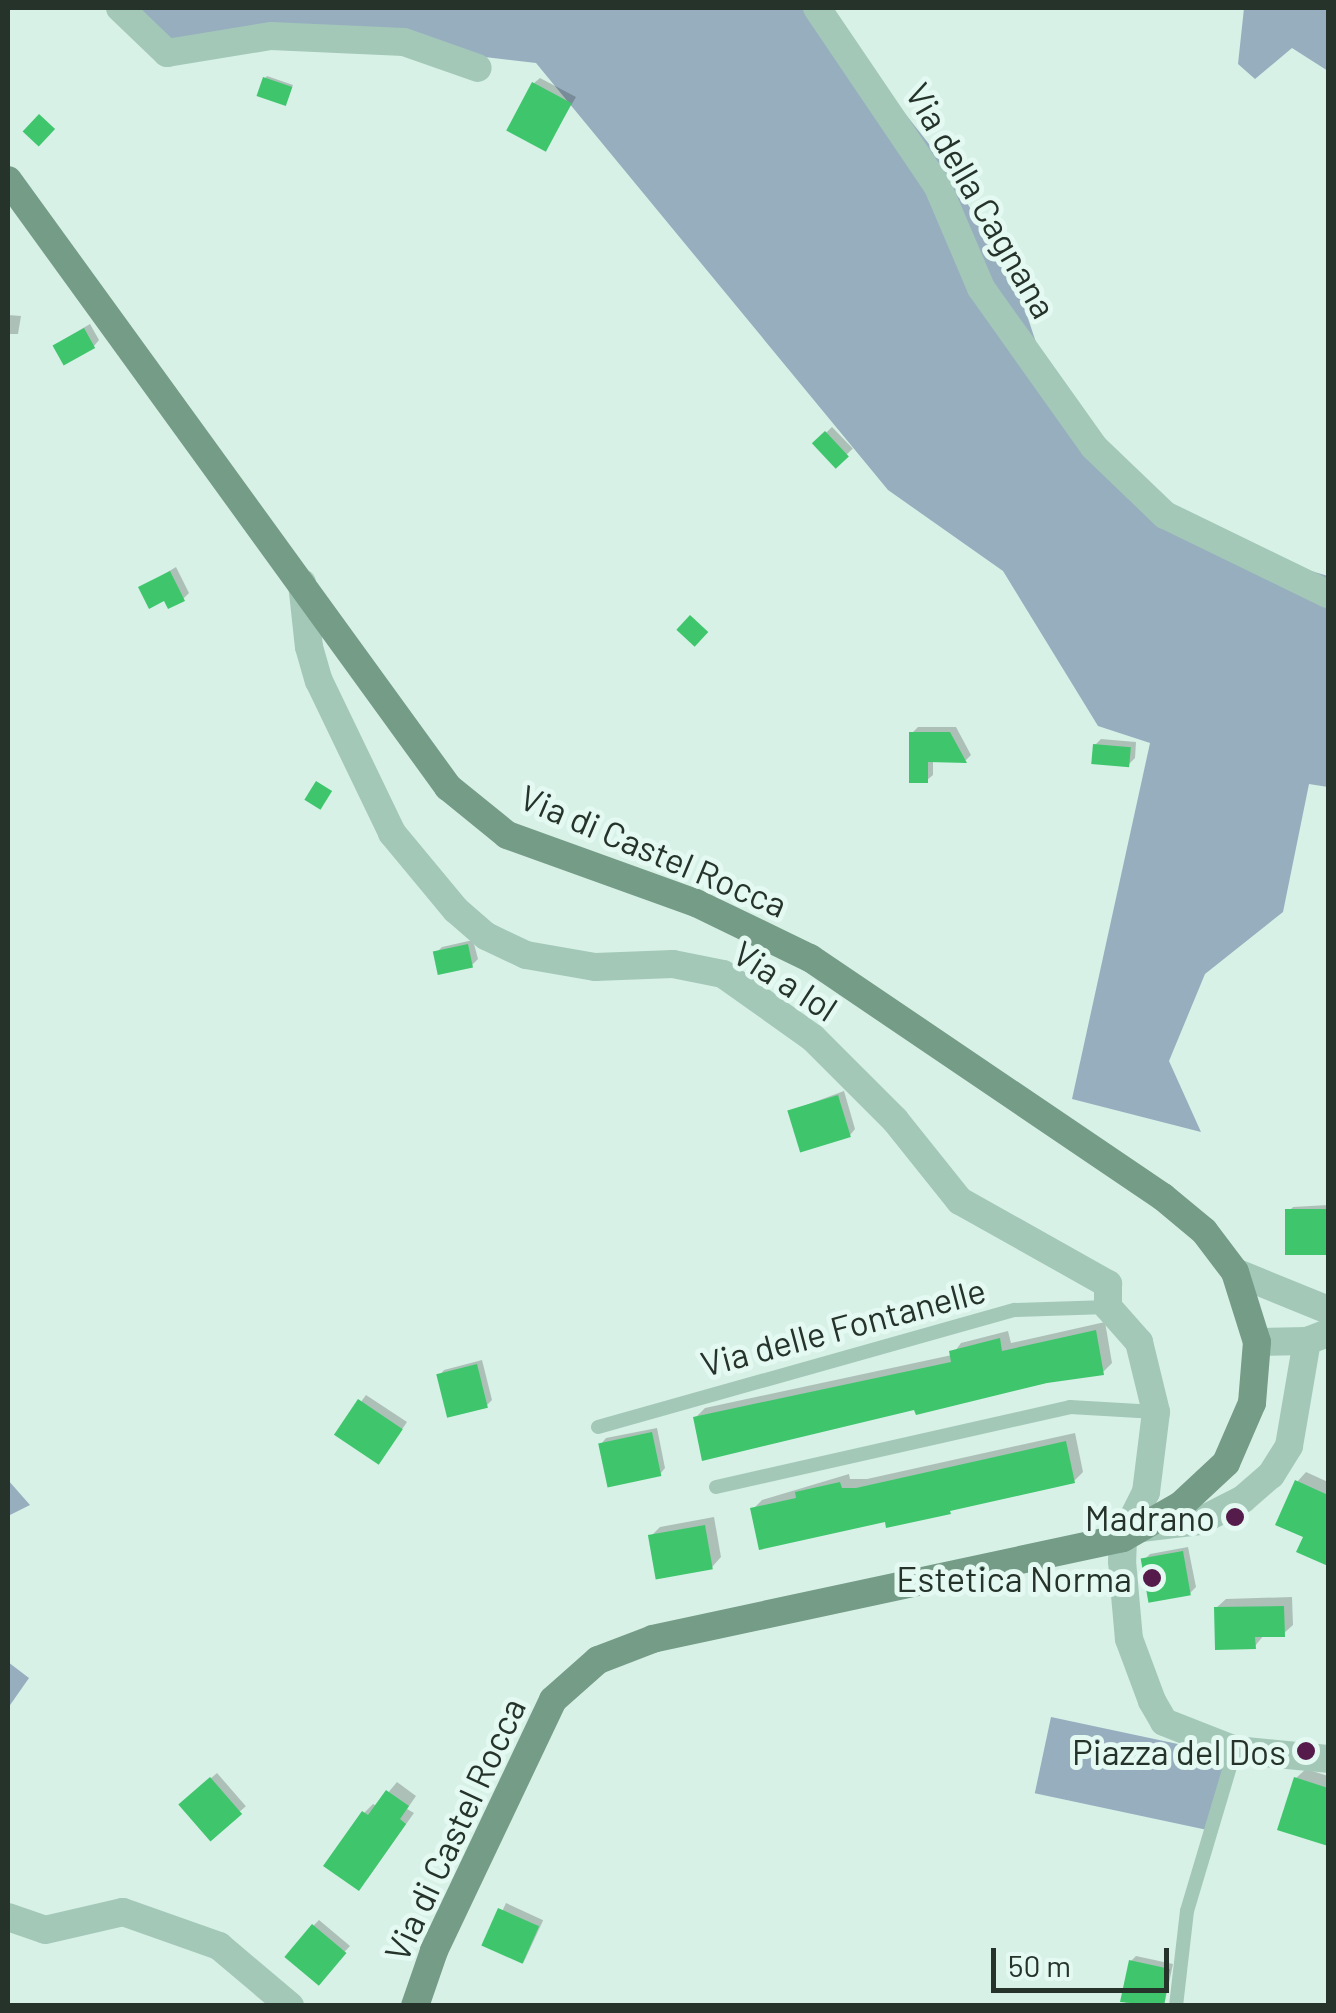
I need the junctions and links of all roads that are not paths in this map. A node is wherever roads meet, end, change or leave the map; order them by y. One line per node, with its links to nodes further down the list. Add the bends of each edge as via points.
1 (120, 8): 3 (street, via 167,53 271,36 404,42)
2 (817, 8): 6 (street, Via della Cagnana, via 938,187 981,288 1094,447 1165,515)
3 (478, 68)
4 (8, 180): 5 (main road, Via di Castel Rocca)
5 (302, 583): 7 (main road, Via di Castel Rocca, via 448,787 508,835 696,903 810,958 1163,1197 1204,1230); 8 (street, Via a Iol, via 319,682 392,833 456,910 486,936 526,955 594,967 674,964 722,974 814,1038 895,1120 960,1202 1108,1284)
6 (1328, 594)
7 (1236, 1272): 9 (street); 11 (main road, Via di Castel Rocca)
8 (1108, 1307): 12 (street, Via a Iol, via 1139,1342); 13 (lane, Via delle Fontanelle, via 1015,1310)
9 (1328, 1310)
10 (1318, 1337): 11 (street); 15 (street, Via di Castel Rocca, via 1288,1446 1271,1475 1200,1521)
11 (1257, 1342): 15 (main road, Via di Castel Rocca, via 1252,1403 1226,1463 1181,1505)
12 (1156, 1412): 14 (lane, via 1070,1407); 15 (street, Via a Iol, via 1146,1492)
13 (598, 1426)
14 (716, 1487)
15 (1131, 1534): 16 (street, via 1129,1639 1152,1700 1164,1722); 20 (main road, Via di Castel Rocca, via 653,1640 598,1660 553,1700)
16 (1236, 1750): 17 (street); 21 (lane, via 1186,1912)
17 (1328, 1759)
18 (8, 1917): 19 (street, via 44,1930 123,1912 219,1946)
19 (290, 2006)
20 (415, 2006)
21 (1176, 2006)

